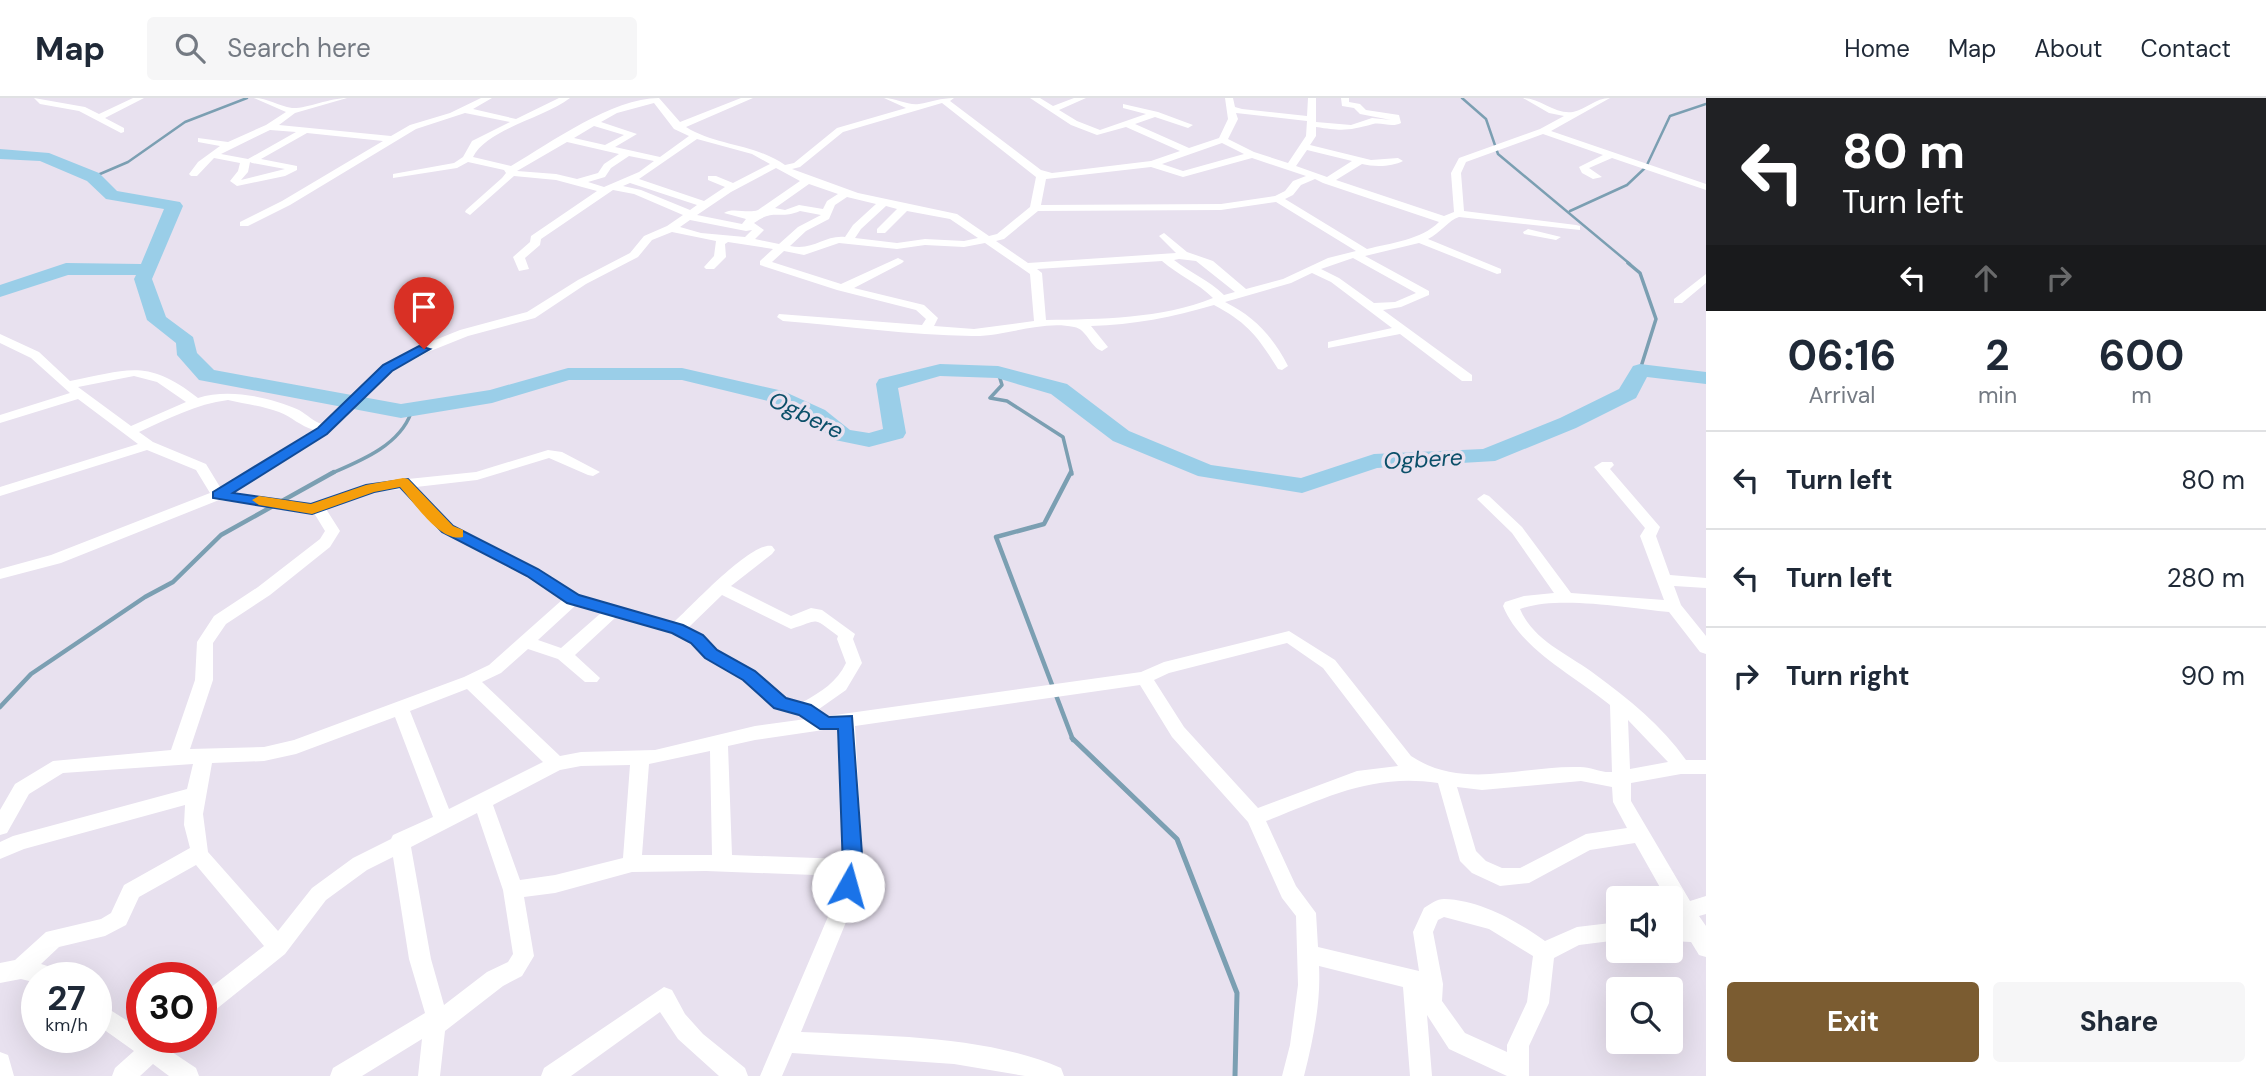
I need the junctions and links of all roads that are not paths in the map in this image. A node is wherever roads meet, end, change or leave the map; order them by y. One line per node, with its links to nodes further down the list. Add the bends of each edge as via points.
1 (38, 98): 26 (street)
2 (141, 98): 26 (street)
3 (258, 98): 23 (street)
4 (343, 98): 23 (street)
5 (488, 98): 22 (street)
6 (566, 98): 28 (street)
7 (749, 98): 33 (street)
8 (888, 98): 19 (street)
9 (1034, 98): 20 (street)
10 (1082, 98): 20 (street)
11 (1230, 98): 21 (street)
12 (1312, 98): 27 (street)
13 (1345, 98): 27 (street, via 1345,104 1363,112 1396,117 1396,123 1371,121 1363,128 1353,128)
14 (1527, 98): 25 (street)
15 (1606, 98): 25 (street)
16 (656, 99): 29 (street, via 614,111); 33 (street)
17 (947, 99): 19 (street); 65 (street)
18 (1126, 106): 24 (street)
19 (912, 107): 59 (street, via 840,130 797,165)
20 (1053, 109): 35 (street, via 1089,130)
21 (1231, 109): 27 (street); 42 (street, via 1233,119)
22 (462, 112): 28 (street, via 511,119); 39 (street, via 422,124)
23 (290, 114): 32 (street); 36 (street, via 292,121 313,124)
24 (1155, 114): 30 (street); 31 (street)
25 (1571, 115): 37 (street)
26 (100, 117): 34 (street)
27 (1312, 121): 44 (street)
28 (517, 124): 53 (street, via 475,143)
29 (593, 124): 40 (street); 46 (street, via 632,134)
30 (1129, 125): 35 (street); 47 (street)
31 (1188, 125)
32 (269, 127): 36 (street); 43 (street)
33 (677, 127): 38 (street)
34 (121, 130)
35 (1114, 130): 52 (street)
36 (306, 131): 39 (street); 51 (street, via 252,160 294,168 276,178 237,183 245,161)
37 (1543, 131): 50 (street); 88 (street, via 1462,160 1456,173)
38 (695, 136): 54 (street); 59 (street, via 755,152)
39 (397, 139): 89 (street)
40 (567, 139): 46 (street); 61 (street)
41 (201, 140): 43 (street)
42 (1223, 140): 45 (street); 49 (street)
43 (232, 146): 51 (street)
44 (1306, 147): 56 (street); 60 (street)
45 (1203, 148): 47 (street); 55 (street)
46 (604, 149): 48 (street)
47 (1189, 152): 52 (street)
48 (625, 154): 54 (street); 64 (street, via 607,166)
49 (1251, 154): 55 (street); 60 (street)
50 (1614, 154): 68 (street, via 1584,167); 73 (street)
51 (213, 155): 63 (street, via 198,164)
52 (1170, 156): 58 (street)
53 (467, 159): 61 (street); 66 (street)
54 (661, 160): 74 (street)
55 (1230, 161): 58 (street, via 1183,174)
56 (1359, 161): 57 (street); 71 (street)
57 (1398, 161)
58 (1152, 164): 65 (street)
59 (780, 167): 70 (street); 75 (street)
60 (1290, 168): 67 (street)
61 (511, 169): 72 (street); 83 (street)
62 (1706, 172): 73 (street)
63 (194, 174)
64 (603, 175): 72 (street); 74 (street)
65 (1043, 175): 82 (street)
66 (397, 176)
67 (1314, 176): 71 (street); 78 (street)
68 (1597, 177)
69 (712, 178): 75 (street)
70 (808, 180): 77 (street); 86 (street)
71 (1327, 181): 88 (street)
72 (576, 182): 74 (street)
73 (1693, 182): 76 (street)
74 (617, 185): 80 (street); 87 (street); 108 (street, via 535,238 536,243 519,257)
75 (733, 187): 80 (street)
76 (1706, 187)
77 (846, 193): 79 (street); 84 (street, via 831,203)
78 (1278, 199): 82 (street, via 1222,207); 103 (street)
79 (883, 203): 81 (street); 100 (street)
80 (706, 205): 87 (street)
81 (905, 207): 93 (street); 99 (street, via 953,216)
82 (1035, 208): 99 (street, via 1000,237)
83 (470, 212)
84 (827, 213): 86 (street, via 799,208 786,214 771,210); 101 (street)
85 (729, 214): 86 (street)
86 (758, 214): 92 (street, via 747,223)
87 (691, 216): 90 (street); 92 (street)
88 (1452, 217): 91 (street); 95 (street); 97 (street)
89 (244, 224)
90 (671, 228): 96 (street); 131 (street, via 648,238 634,255 531,315 464,333 388,368)
91 (1576, 229)
92 (759, 230): 98 (street)
93 (881, 231)
94 (1164, 236): 102 (street)
95 (1556, 237)
96 (726, 238): 98 (street); 107 (street, via 720,243 720,257)
97 (1419, 239): 103 (street); 110 (street)
98 (747, 240): 101 (street)
99 (988, 240): 100 (street, via 897,246); 106 (street)
100 (848, 241): 101 (street, via 830,241 804,252)
101 (778, 248): 112 (street, via 764,263)
102 (1182, 253): 104 (street); 113 (street, via 1201,257)
103 (1360, 253): 109 (street); 116 (street, via 1424,293 1397,305)
104 (1165, 258): 106 (street); 114 (street, via 1208,286)
105 (898, 261): 112 (street)
106 (1027, 266): 119 (street, via 1039,283)
107 (710, 267)
108 (523, 269)
109 (1312, 269): 113 (street); 116 (street)
110 (1497, 271)
111 (1706, 276): 115 (street)
112 (841, 288): 120 (street, via 920,307 932,318)
113 (1244, 293): 114 (street)
114 (1218, 300): 118 (street, via 1145,320); 125 (street, via 1264,334)
115 (1678, 301)
116 (1373, 307): 121 (street)
117 (783, 317): 120 (street)
118 (1076, 323): 119 (street); 124 (street)
119 (1040, 324): 120 (street, via 974,333)
120 (926, 330)
121 (1402, 330): 123 (street); 126 (street)
122 (1, 339): 127 (street, via 35,355)
123 (1332, 345)
124 (1102, 347)
125 (1282, 366)
126 (1467, 378)
127 (68, 385): 128 (street); 129 (street, via 127,371 146,372 176,386)
128 (82, 394): 130 (street); 132 (street)
129 (196, 403): 131 (street, via 235,397 279,407); 132 (street)
130 (0, 419)
131 (325, 429): 138 (street)
132 (129, 432): 133 (street)
133 (148, 445): 137 (street); 138 (street, via 201,467)
134 (1607, 465): 143 (street, via 1601,467 1653,527 1648,536)
135 (593, 472): 136 (street, via 548,454 477,476)
136 (403, 482): 140 (street); 147 (street, via 447,529 533,572)
137 (0, 492)
138 (218, 495): 140 (street); 142 (street, via 57,559)
139 (1484, 499): 146 (street, via 1517,530)
140 (317, 507): 163 (street, via 333,531 326,543 220,620 205,642 204,680)
141 (767, 550): 145 (street)
142 (0, 573)
143 (1665, 580): 144 (street); 148 (street)
144 (1706, 583)
145 (720, 587): 150 (street); 159 (street, via 791,623 811,614 822,616 847,634 854,663 850,675 837,690)
146 (1566, 598): 148 (street); 157 (street, via 1511,606 1522,629)
147 (573, 599): 149 (street); 151 (street)
148 (1674, 607): 152 (street)
149 (614, 610): 150 (street); 153 (street)
150 (677, 629): 159 (street, via 749,675 780,704)
151 (526, 642): 153 (street); 156 (street, via 495,669)
152 (1706, 648)
153 (564, 655): 154 (street)
154 (591, 678)
155 (1144, 678): 160 (street); 168 (street, via 1164,668 1289,637 1329,664 1405,761); 173 (street, via 1178,732)
156 (470, 681): 158 (street); 165 (street)
157 (1619, 703): 167 (street, via 1668,746); 170 (street)
158 (400, 707): 162 (street, via 296,747 264,754); 174 (street)
159 (805, 709): 160 (street)
160 (836, 723): 161 (street); 182 (street)
161 (719, 741): 164 (street); 181 (street)
162 (204, 756): 163 (street); 171 (street)
163 (178, 757): 175 (street, via 59,766 22,789)
164 (640, 758): 165 (street); 180 (street)
165 (556, 764): 172 (street)
166 (1706, 767): 167 (street)
167 (1681, 768): 170 (street)
168 (1424, 774): 169 (street); 173 (street, via 1357,778)
169 (1445, 777): 170 (street, via 1482,783 1581,774); 176 (street, via 1466,855 1500,877 1522,877 1586,842)
170 (1619, 779): 176 (street, via 1622,802)
171 (197, 794): 178 (street); 179 (street, via 192,820)
172 (482, 801): 174 (street); 183 (street)
173 (1255, 817): 191 (street, via 1289,892 1306,913)
174 (444, 820): 177 (street)
175 (0, 827)
176 (1639, 834): 185 (street)
177 (400, 841): 189 (street, via 319,894); 195 (street)
178 (0, 851)
179 (198, 854): 189 (street); 192 (street, via 131,891 119,919 105,927 53,939)
180 (632, 864): 181 (street); 183 (street)
181 (722, 864): 182 (street)
182 (853, 868): 196 (street, via 843,905)
183 (513, 890): 195 (street, via 524,956 514,969)
184 (1706, 905): 185 (street)
185 (1685, 911): 188 (street)
186 (1606, 933): 190 (street, via 1577,936)
187 (1683, 935): 188 (street)
188 (1703, 941)
189 (278, 947): 194 (street)
190 (1544, 952): 193 (street, via 1506,924 1442,908 1432,914 1423,932); 200 (street, via 1538,1003 1518,1045)
191 (1308, 954): 193 (street); 210 (street, via 1309,985)
192 (10, 971)
193 (1422, 982): 200 (street, via 1457,1041); 211 (street)
194 (217, 995)
195 (436, 1022): 204 (street); 205 (street, via 435,1059)
196 (784, 1042): 208 (street); 209 (street, via 860,1044 988,1057 1026,1063)
197 (148, 1053): 202 (street)
198 (166, 1053): 203 (street)
199 (0, 1063): 201 (street)
200 (1517, 1072)
201 (3, 1076)
202 (123, 1076)
203 (188, 1076)
204 (341, 1076)
205 (429, 1076)
206 (552, 1076): 207 (street, via 664,998 689,1037)
207 (737, 1076)
208 (771, 1076)
209 (1054, 1076)
210 (1293, 1076)
211 (1421, 1076)

